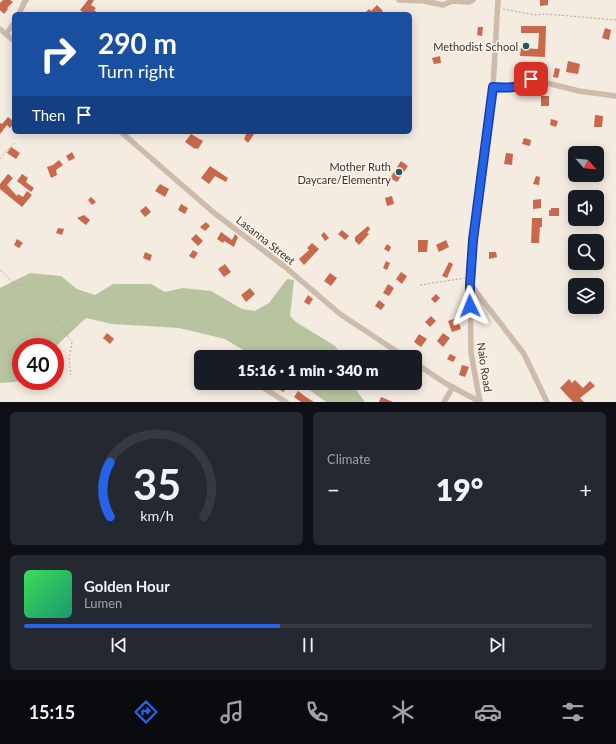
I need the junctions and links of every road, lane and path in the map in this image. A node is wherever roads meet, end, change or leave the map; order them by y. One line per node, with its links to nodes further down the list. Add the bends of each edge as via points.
1 (26, 0): 6 (street)
2 (399, 0): 3 (street, via 443,5 452,1)
3 (473, 0)
4 (498, 0): 5 (street, Naio Road)
5 (498, 9): 7 (path, via 535,15); 12 (street, Naio Road)
6 (20, 12)
7 (616, 20)
8 (12, 26): 10 (street)
9 (0, 29): 10 (street)
10 (6, 34): 11 (street)
11 (12, 39)
12 (493, 87): 13 (street, via 509,89 531,79 579,91); 18 (street, Naio Road, via 473,240)
13 (616, 96)
14 (123, 134): 20 (street, Lasanna Street, via 213,212 285,267 340,314)
15 (14, 143): 16 (path)
16 (0, 159)
17 (0, 270): 22 (path, via 14,284 22,284 36,296 72,342)
18 (470, 284): 19 (path, via 466,277); 24 (street, Naio Road, via 471,353); 30 (street, via 524,354)
19 (420, 285)
20 (394, 350)
21 (422, 367): 23 (street)
22 (70, 375)
23 (453, 387): 26 (street); 28 (street)
24 (478, 387): 26 (street); 29 (street, Naio Road)
25 (267, 390): 27 (street)
26 (467, 395): 29 (street)
27 (286, 402)
28 (444, 402)
29 (480, 402)
30 (547, 402)

